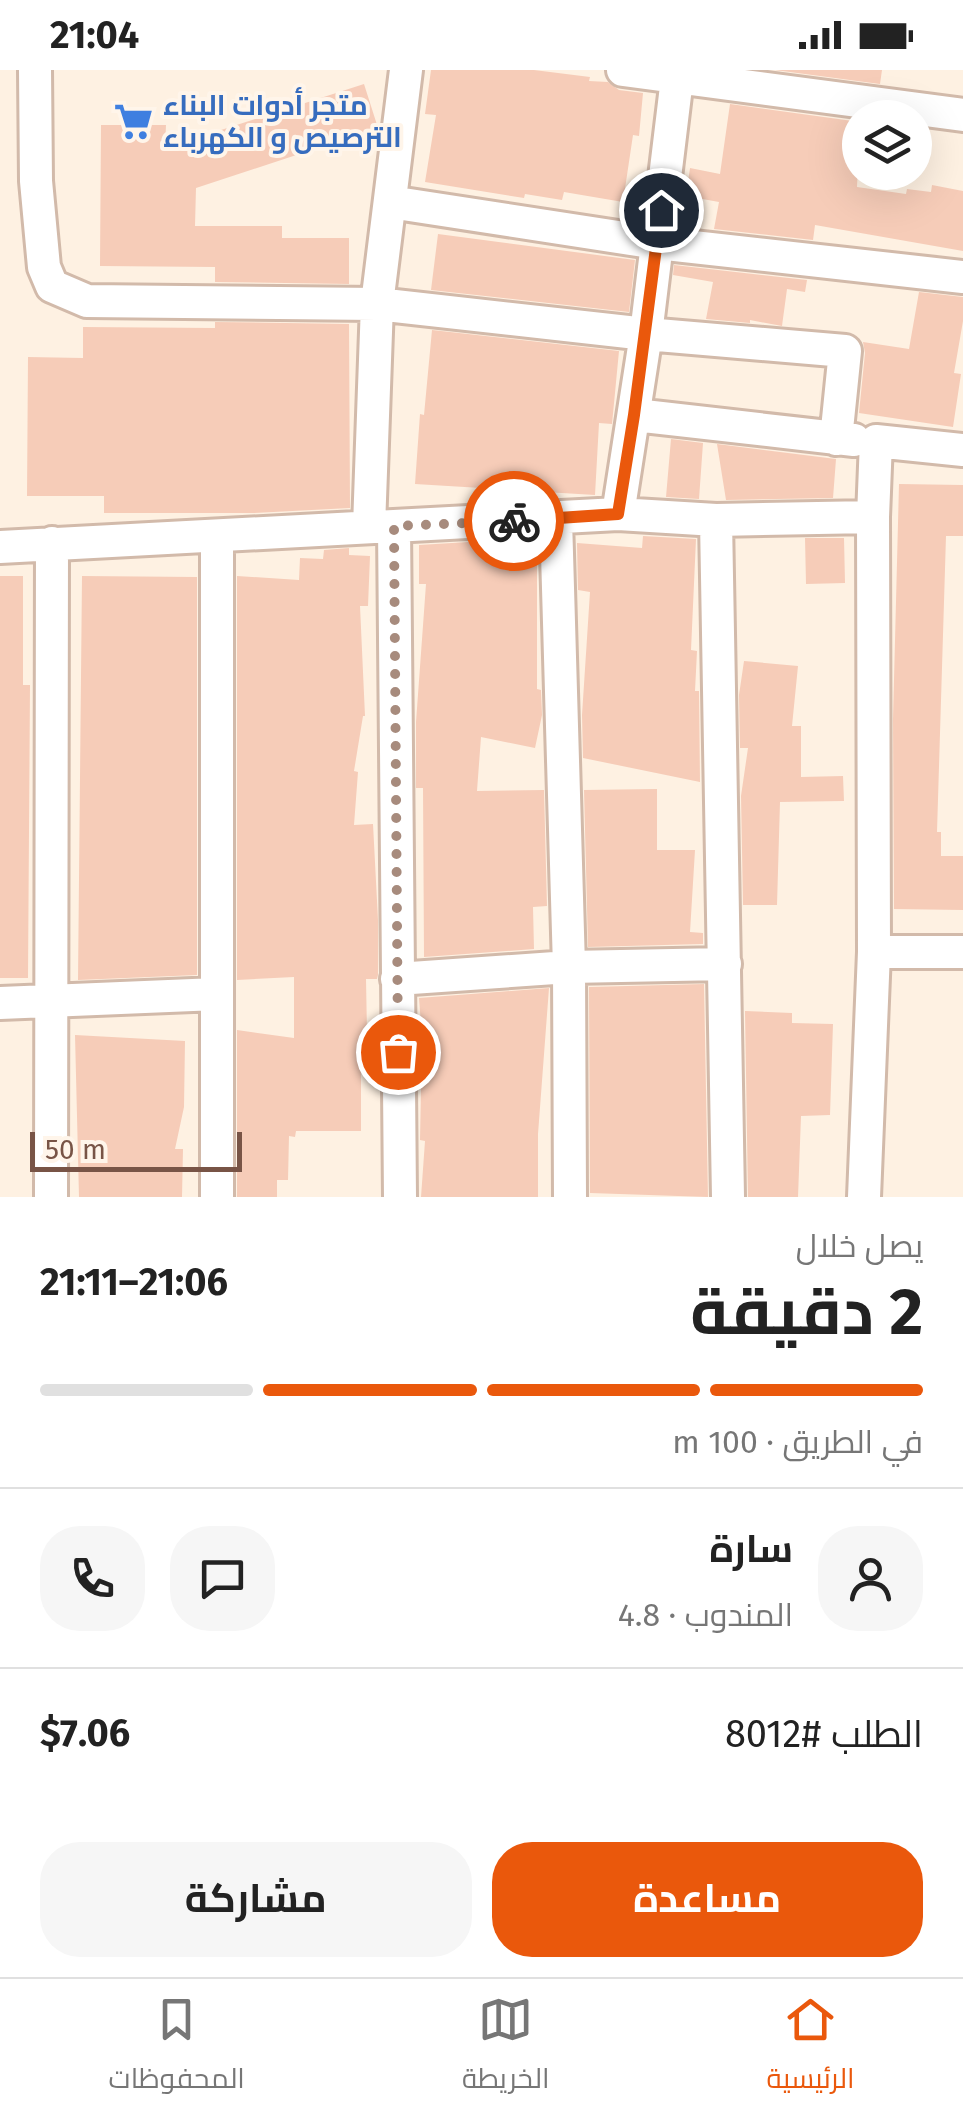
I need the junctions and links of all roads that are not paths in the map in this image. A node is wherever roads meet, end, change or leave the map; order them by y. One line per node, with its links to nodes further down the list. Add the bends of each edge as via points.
1 (35, 70): 9 (street, via 36,181 44,267 52,286 86,301)
2 (406, 70): 6 (street)
3 (622, 70): 4 (street)
4 (677, 73): 5 (street); 7 (street)
5 (963, 115)
6 (390, 202): 7 (street); 9 (street)
7 (657, 244): 8 (street); 10 (street)
8 (963, 276)
9 (377, 304): 10 (street); 19 (street)
10 (646, 334): 11 (street); 12 (street, via 845,351)
11 (634, 415): 12 (street); 15 (street)
12 (836, 439): 13 (street)
13 (876, 441): 14 (street); 16 (street)
14 (963, 450)
15 (618, 514): 17 (street); 18 (street)
16 (873, 517): 18 (street); 23 (street)
17 (556, 519): 19 (street); 26 (street)
18 (716, 520): 25 (street)
19 (381, 526): 20 (street); 27 (street)
20 (217, 537): 21 (street); 28 (street)
21 (52, 544): 22 (street); 29 (street)
22 (0, 547)
23 (874, 952): 24 (street); 36 (street)
24 (963, 952)
25 (726, 964): 26 (street); 35 (street)
26 (569, 967): 27 (street); 34 (street)
27 (397, 979): 33 (street)
28 (217, 994): 29 (street); 32 (street)
29 (51, 1001): 30 (street); 31 (street)
30 (0, 1003)
31 (51, 1197)
32 (218, 1197)
33 (400, 1197)
34 (570, 1197)
35 (728, 1197)
36 (864, 1197)

